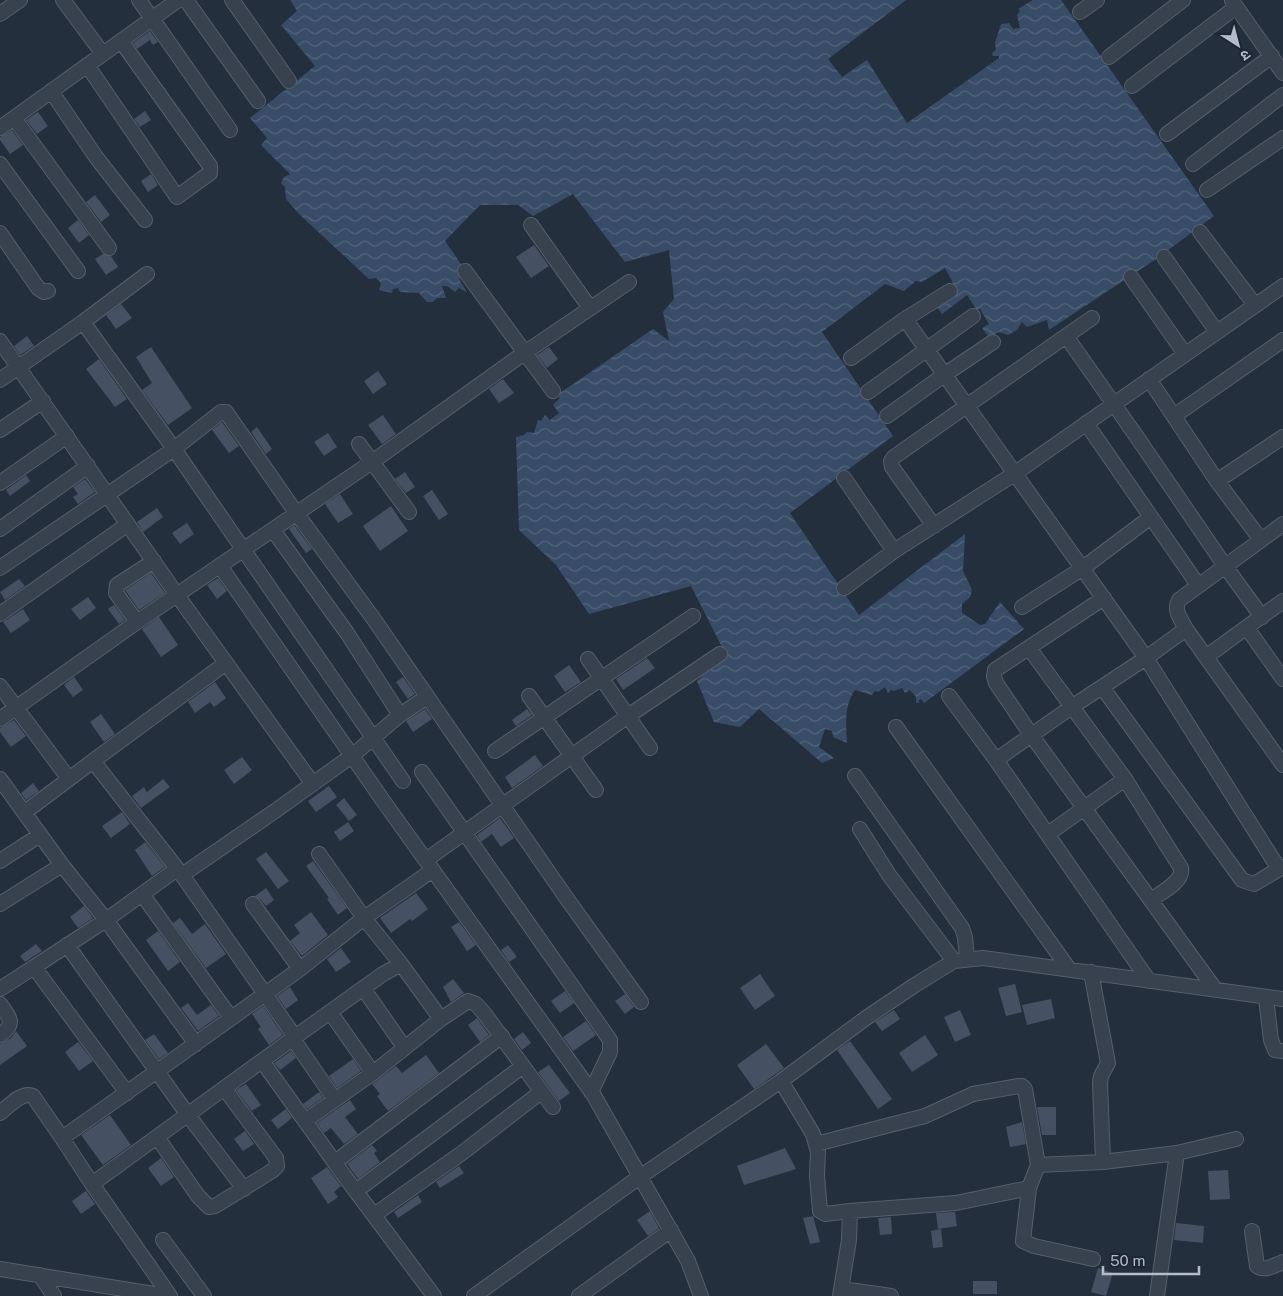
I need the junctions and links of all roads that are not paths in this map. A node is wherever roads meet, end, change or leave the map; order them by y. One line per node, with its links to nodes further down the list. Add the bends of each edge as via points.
1 (20, 0): 11 (street)
2 (63, 0): 14 (street)
3 (139, 0): 12 (street)
4 (178, 0): 12 (street)
5 (186, 0): 23 (street)
6 (232, 0): 19 (street)
7 (1096, 0): 10 (street)
8 (1183, 0): 16 (street)
9 (1234, 3): 15 (street); 20 (street)
10 (1080, 12)
11 (0, 14)
12 (152, 18): 13 (street); 26 (street)
13 (121, 41): 14 (street); 17 (street, via 210,166 210,172 177,197)
14 (103, 54): 17 (street)
15 (1272, 56): 18 (street); 27 (street)
16 (1109, 57)
17 (87, 65): 21 (street)
18 (1283, 73)
19 (289, 81)
20 (1132, 86)
21 (51, 91): 24 (street); 32 (street)
22 (1283, 95): 30 (street)
23 (258, 101)
24 (14, 118): 25 (street); 36 (street)
25 (0, 128)
26 (230, 130)
27 (1167, 134)
28 (1283, 138): 31 (street)
29 (0, 164): 38 (street)
30 (1193, 164)
31 (1207, 190)
32 (144, 220)
33 (531, 225): 47 (street)
34 (1200, 232): 46 (street)
35 (0, 233): 44 (street, via 38,288)
36 (109, 248)
37 (1164, 256): 52 (street)
38 (78, 271)
39 (465, 271): 58 (street)
40 (147, 274): 51 (street)
41 (1131, 277): 59 (street)
42 (629, 282): 47 (street)
43 (1282, 287): 46 (street)
44 (48, 291)
45 (950, 291): 50 (street)
46 (1255, 305): 52 (street)
47 (590, 308): 58 (street)
48 (973, 316): 57 (street)
49 (1092, 318): 53 (street)
50 (905, 319): 57 (street); 60 (street)
51 (83, 322): 61 (street); 77 (street)
52 (1217, 332): 59 (street)
53 (1066, 336): 68 (street); 69 (street)
54 (1283, 340): 71 (street)
55 (0, 341): 61 (street)
56 (993, 342): 62 (street)
57 (926, 349): 62 (street); 66 (street)
58 (524, 353): 65 (street); 78 (street)
59 (1185, 354): 63 (street)
60 (851, 358)
61 (19, 367): 64 (street); 67 (street)
62 (944, 375): 69 (street); 70 (street)
63 (1149, 379): 68 (street); 71 (street)
64 (0, 380)
65 (553, 391)
66 (868, 392)
67 (43, 401): 73 (street); 74 (street)
68 (1114, 404): 72 (street); 98 (street)
69 (966, 406): 80 (street); 90 (street, via 891,461)
70 (887, 416)
71 (1174, 416): 82 (street)
72 (1086, 423): 80 (street); 87 (street)
73 (0, 430)
74 (67, 436): 79 (street); 83 (street)
75 (1283, 437): 82 (street)
76 (359, 444): 78 (street)
77 (174, 449): 84 (street); 86 (street, via 221,412 226,412); 94 (street)
78 (372, 462): 85 (street); 86 (street)
79 (88, 466): 84 (street); 91 (street)
80 (1014, 474): 90 (street); 100 (street)
81 (844, 478): 95 (street)
82 (1217, 481): 93 (street)
83 (0, 483)
84 (107, 494): 88 (street); 99 (street)
85 (409, 512)
86 (297, 514): 92 (street); 125 (street)
87 (1151, 517): 100 (street); 101 (street)
88 (128, 524): 96 (street); 107 (street)
89 (1283, 524): 93 (street)
90 (934, 526): 95 (street)
91 (0, 529)
92 (273, 530): 94 (street); 128 (street, via 347,633)
93 (1261, 540): 98 (street)
94 (244, 550): 97 (street); 134 (street)
95 (894, 551): 102 (street)
96 (154, 561): 103 (street); 110 (street, via 117,585 116,593)
97 (220, 566): 103 (street); 137 (street)
98 (1225, 566): 101 (street); 109 (street)
99 (0, 568)
100 (1083, 568): 104 (street); 105 (street)
101 (1198, 585): 112 (street, via 1176,605)
102 (844, 588)
103 (177, 595): 110 (street); 118 (street)
104 (1104, 598): 113 (street); 116 (street)
105 (1022, 607)
106 (1281, 607): 109 (street)
107 (0, 614)
108 (693, 616): 119 (street)
109 (1262, 617): 111 (street)
110 (137, 622): 127 (street)
111 (1247, 628): 115 (street); 120 (street)
112 (1186, 629): 115 (street); 116 (street)
113 (1029, 648): 126 (street); 133 (street, via 995,670 994,676)
114 (720, 654): 129 (street)
115 (1206, 656): 141 (street)
116 (1146, 658): 122 (street); 161 (street)
117 (588, 659): 119 (street)
118 (226, 663): 140 (street); 148 (street)
119 (601, 678): 129 (street); 130 (street)
120 (1283, 679)
121 (0, 686): 127 (street)
122 (1102, 687): 126 (street); 161 (street, via 1242,880 1254,884)
123 (529, 696): 130 (street)
124 (949, 696): 139 (street)
125 (427, 697): 128 (street); 150 (street)
126 (1073, 706): 133 (street); 146 (street)
127 (15, 708): 131 (street); 144 (street)
128 (400, 715): 134 (street)
129 (628, 716): 135 (street); 138 (street)
130 (544, 718): 136 (street); 138 (street)
131 (0, 719)
132 (896, 727): 174 (street)
133 (1032, 736): 139 (street); 151 (street)
134 (374, 738): 137 (street); 147 (street)
135 (650, 748)
136 (495, 751)
137 (352, 755): 148 (street); 160 (street)
138 (572, 756): 149 (street); 150 (street)
139 (996, 760): 155 (street)
140 (93, 761): 144 (street); 162 (street)
141 (1283, 765)
142 (422, 772): 154 (street)
143 (855, 776): 170 (street, via 962,928 965,937)
144 (69, 778): 152 (street)
145 (0, 779): 152 (street)
146 (1125, 779): 151 (street); 164 (street, via 1182,868 1179,878)
147 (403, 781)
148 (313, 784): 162 (street)
149 (596, 790)
150 (502, 807): 154 (street); 183 (street)
151 (1084, 808): 155 (street); 164 (street)
152 (24, 812): 156 (street)
153 (860, 829): 170 (street, via 889,875)
154 (464, 833): 160 (street); 201 (street, via 610,1040 610,1052)
155 (1048, 834): 176 (street)
156 (40, 835): 158 (street); 159 (street)
157 (319, 854): 167 (street)
158 (0, 861)
159 (62, 865): 165 (street); 168 (street)
160 (430, 865): 167 (street); 201 (street)
161 (1281, 868)
162 (179, 872): 163 (street); 180 (street)
163 (142, 894): 168 (street); 186 (street)
164 (1151, 900): 179 (street)
165 (0, 904)
166 (252, 904): 173 (street)
167 (364, 918): 171 (street); 173 (street)
168 (106, 920): 169 (street); 191 (street)
169 (66, 946): 172 (street); 196 (street)
170 (961, 960): 174 (street, via 983,958); 198 (street, via 866,1018)
171 (401, 964): 177 (street); 187 (street)
172 (34, 968): 178 (street); 202 (street)
173 (300, 969): 180 (street)
174 (1069, 969): 175 (street)
175 (1091, 972): 176 (street); 214 (street, via 1108,1063 1100,1083)
176 (1149, 981): 179 (street)
177 (363, 988): 185 (street); 192 (street)
178 (0, 989)
179 (1215, 989): 181 (street)
180 (265, 993): 186 (street); 190 (street)
181 (1266, 998): 182 (street); 193 (street, via 1271,1040 1276,1050)
182 (1283, 999)
183 (641, 1002)
184 (0, 1004): 188 (street, via 10,1024)
185 (330, 1012): 190 (street); 197 (street)
186 (231, 1018): 191 (street)
187 (441, 1019): 189 (street, via 464,1002 471,1001); 192 (street)
188 (0, 1035)
189 (502, 1036): 195 (street); 213 (street)
190 (294, 1038): 194 (street); 203 (street)
191 (196, 1044): 196 (street)
192 (404, 1047): 197 (street)
193 (1283, 1051)
194 (262, 1061): 199 (street); 207 (street)
195 (523, 1066): 200 (street); 220 (street)
196 (158, 1071): 202 (street); 206 (street)
197 (373, 1073): 203 (street)
198 (780, 1081): 211 (street); 216 (street)
199 (224, 1088): 206 (street); 219 (street, via 278,1162 272,1171)
200 (541, 1092): 204 (street); 222 (street)
201 (591, 1092): 216 (street)
202 (127, 1093): 209 (street)
203 (335, 1100): 207 (street)
204 (553, 1107)
205 (0, 1112): 209 (street, via 24,1095 33,1096)
206 (188, 1114): 208 (street); 219 (street)
207 (305, 1121): 213 (street)
208 (157, 1137): 217 (street); 219 (street, via 208,1207)
209 (62, 1138): 217 (street)
210 (1236, 1139): 212 (street)
211 (816, 1144): 215 (street, via 925,1116 973,1094 1022,1086 1026,1089); 221 (street, via 820,1211 825,1214)
212 (1177, 1153): 214 (street); 240 (street)
213 (335, 1162): 220 (street)
214 (1103, 1162): 215 (street)
215 (1038, 1165): 218 (street)
216 (641, 1176): 223 (street); 237 (street)
217 (92, 1184): 234 (street)
218 (1029, 1188): 221 (street, via 956,1203); 226 (street, via 1023,1241)
219 (244, 1189)
220 (356, 1191): 222 (street)
221 (850, 1212): 230 (street)
222 (374, 1215): 236 (street)
223 (671, 1230): 231 (street, via 688,1261); 238 (street)
224 (1252, 1230): 227 (street, via 1257,1266 1264,1269)
225 (163, 1240): 235 (street)
226 (1093, 1259)
227 (1283, 1262)
228 (0, 1269): 229 (street)
229 (40, 1275): 232 (street); 233 (street)
230 (841, 1293): 239 (street)
231 (697, 1294)
232 (54, 1296)
233 (166, 1296)
234 (170, 1296)
235 (204, 1296)
236 (434, 1296)
237 (474, 1296)
238 (579, 1296)
239 (891, 1296)
240 (1157, 1296)

